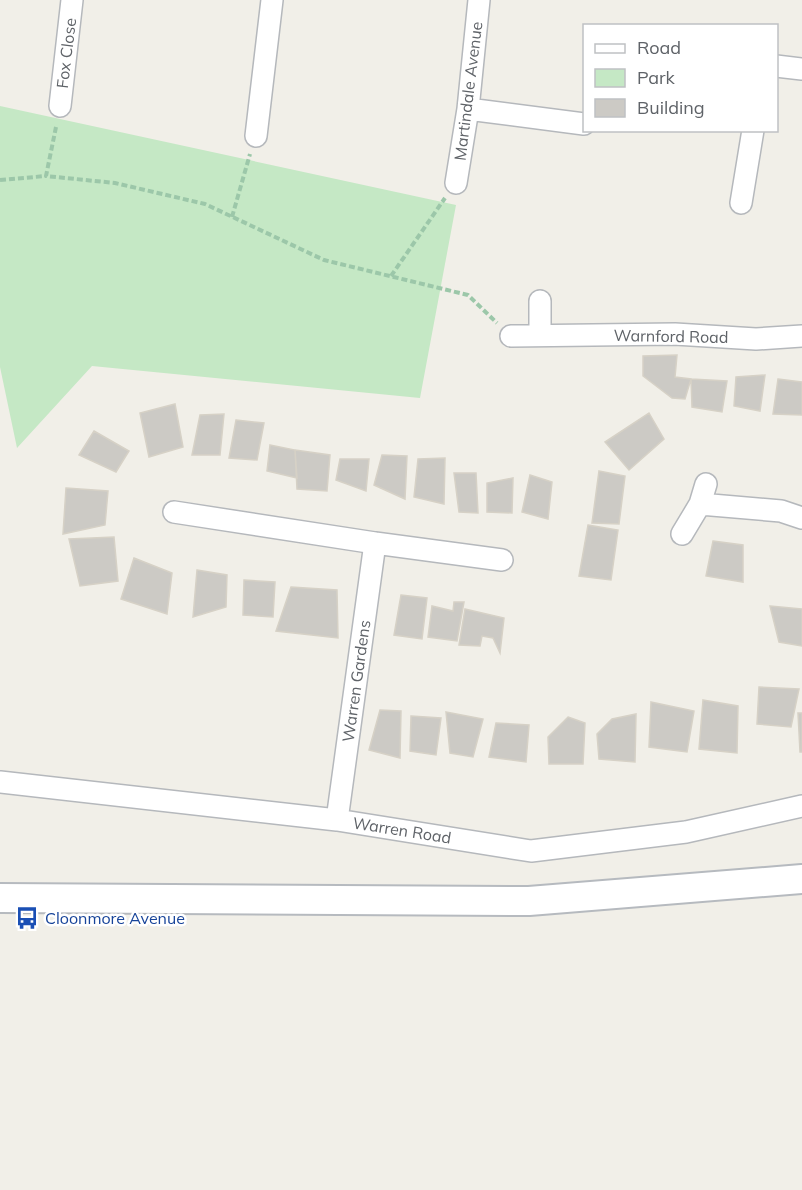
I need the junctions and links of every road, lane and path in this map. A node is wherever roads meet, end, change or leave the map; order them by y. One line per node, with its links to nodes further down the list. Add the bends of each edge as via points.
1 (72, 0): 6 (street, Fox Close)
2 (272, 0): 10 (street)
3 (479, 0): 7 (street, Martindale Avenue)
4 (778, 66): 5 (street)
5 (802, 69)
6 (60, 106): 11 (path)
7 (468, 109): 8 (street); 13 (street, Martindale Avenue)
8 (583, 124)
9 (753, 132): 14 (street)
10 (256, 136): 15 (path)
11 (46, 176): 12 (path); 15 (path, via 115,183 205,204)
12 (0, 180)
13 (456, 183): 16 (path)
14 (741, 203)
15 (232, 217): 16 (path, via 324,260)
16 (391, 276): 19 (path, via 468,296)
17 (540, 301): 18 (street)
18 (540, 335): 19 (street, Warnford Road); 20 (street, Warnford Road, via 675,334 756,339)
19 (511, 336)
20 (802, 336)
21 (706, 484): 22 (street)
22 (700, 504): 24 (street, via 781,511); 25 (street)
23 (174, 512): 26 (street)
24 (802, 518)
25 (682, 534)
26 (375, 543): 27 (street); 30 (street, Warren Gardens)
27 (502, 560)
28 (0, 782): 30 (street, Warren Road)
29 (802, 806): 30 (street, Warren Road, via 686,832 531,851)
30 (337, 820)
31 (802, 879): 32 (street, via 529,901)
32 (0, 898)

